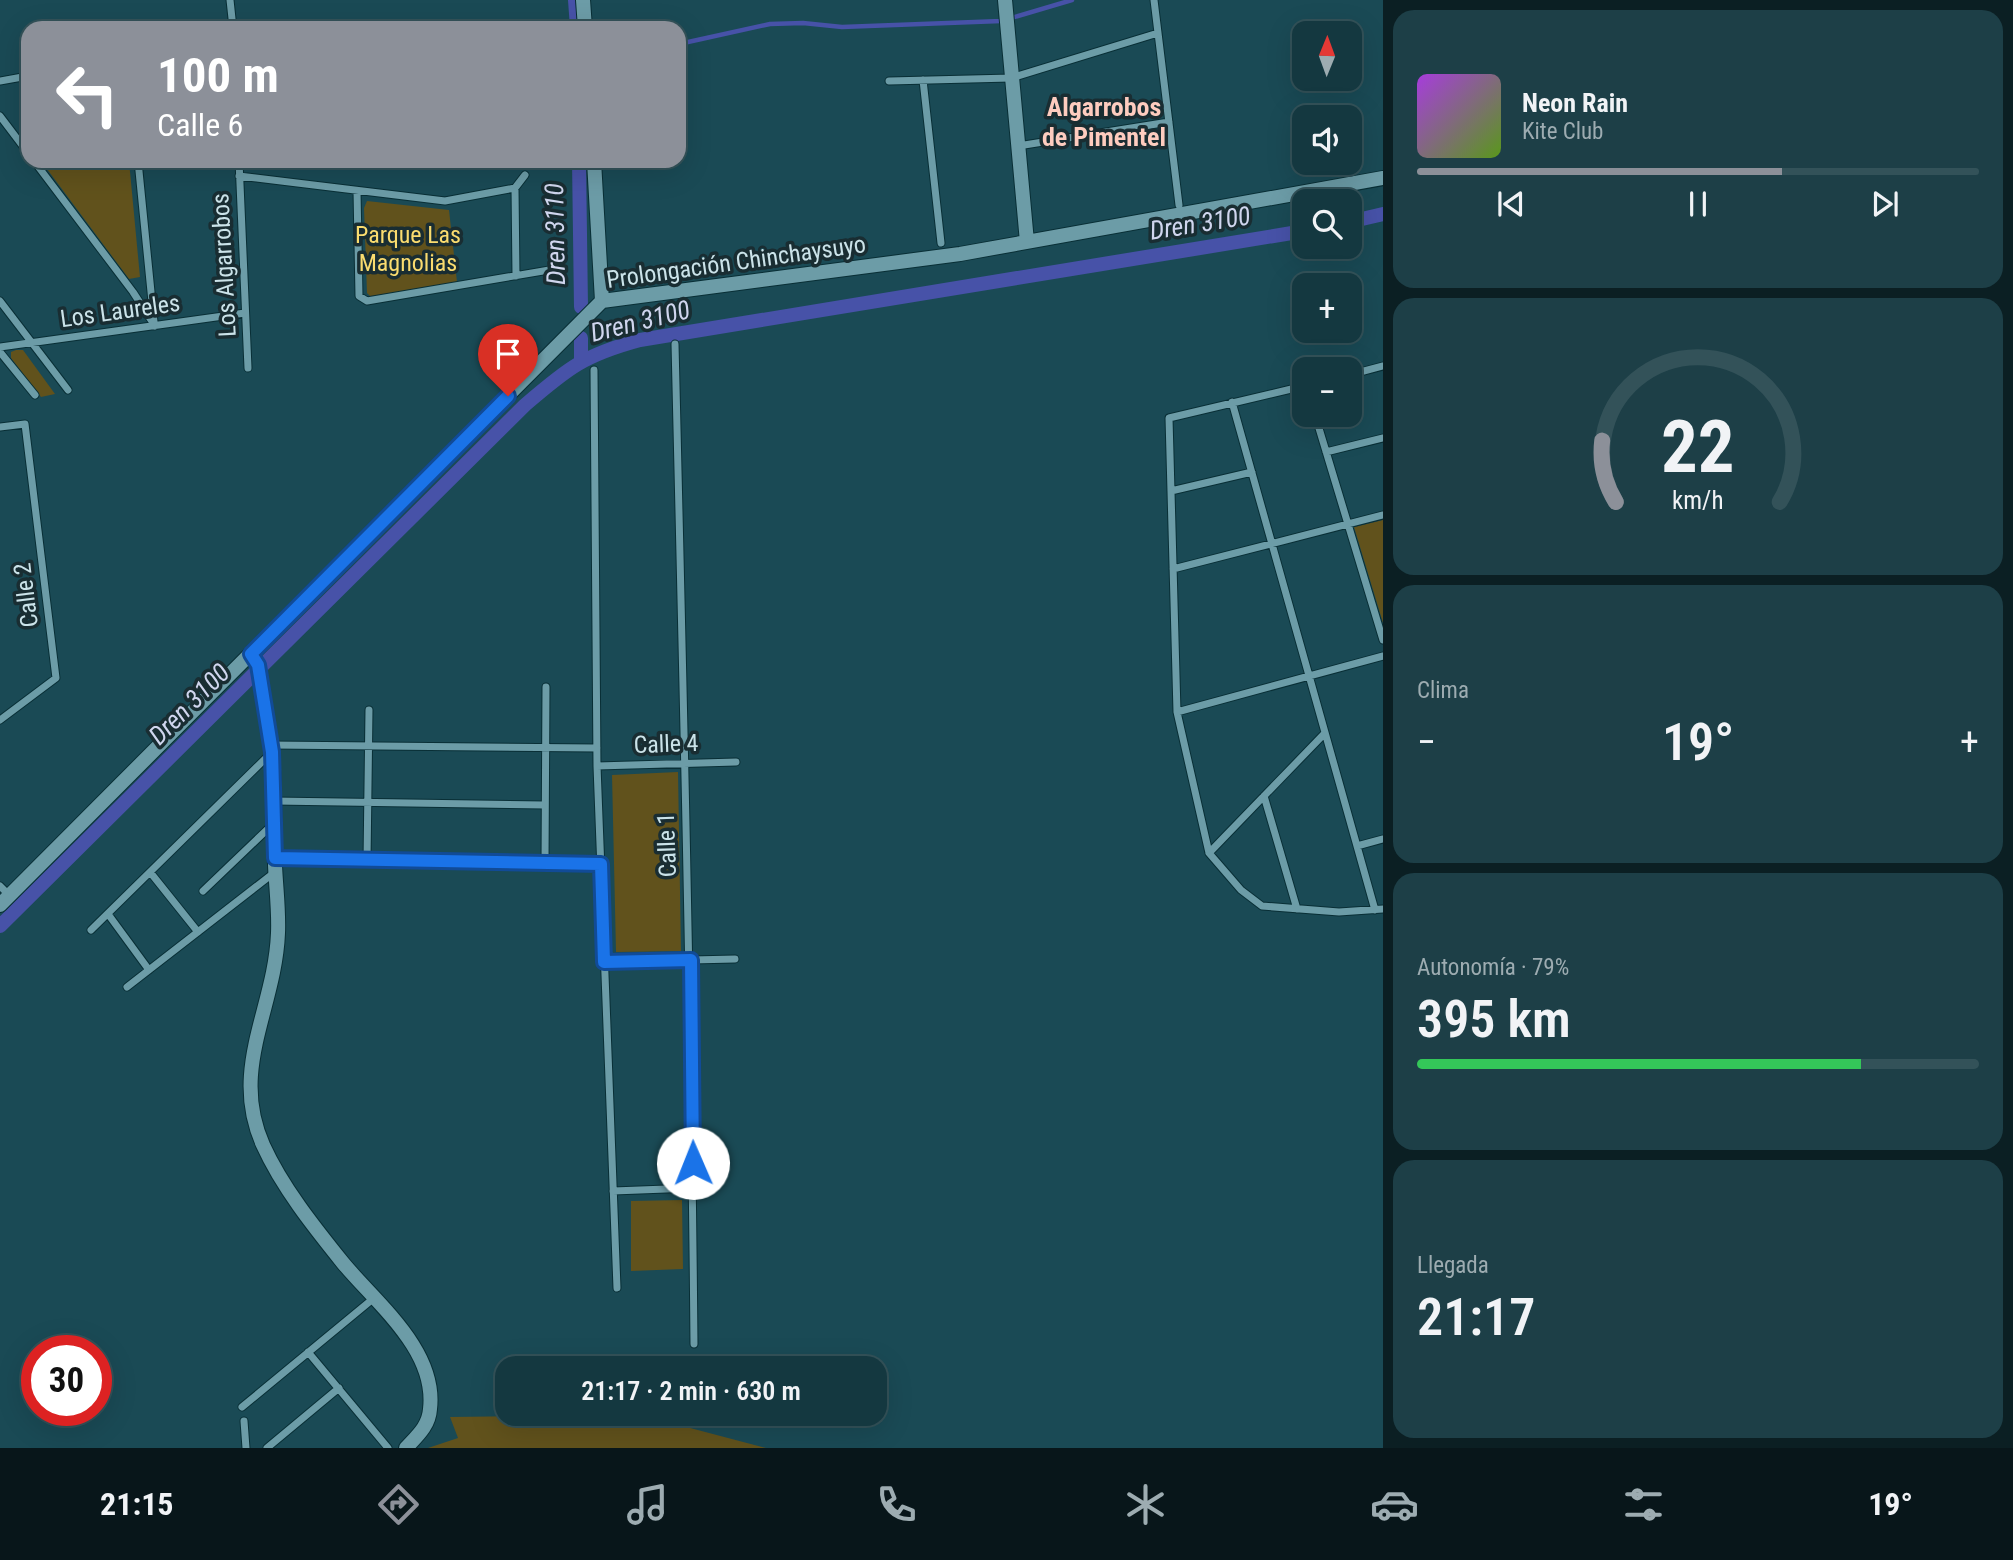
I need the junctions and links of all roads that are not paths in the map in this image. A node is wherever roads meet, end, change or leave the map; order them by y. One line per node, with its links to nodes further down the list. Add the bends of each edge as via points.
1 (230, 0): 5 (street)
2 (583, 0): 6 (street)
3 (1154, 0): 7 (street)
4 (1006, 13): 9 (street)
5 (232, 21)
6 (584, 21)
7 (1158, 33): 9 (street); 14 (street)
8 (21, 77): 11 (street)
9 (1011, 78): 10 (street); 16 (street)
10 (923, 80): 12 (street); 28 (street)
11 (0, 81)
12 (889, 81)
13 (0, 117): 15 (street)
14 (1169, 122): 16 (street); 26 (street)
15 (21, 144)
16 (1017, 146): 27 (street)
17 (39, 168): 34 (street)
18 (139, 168): 34 (street)
19 (239, 168): 22 (street, Los Algarrobos)
20 (593, 168): 32 (street)
21 (525, 175): 24 (street)
22 (239, 176): 25 (street); 33 (street, Los Algarrobos)
23 (1383, 178): 27 (street, Prolongación Chinchaysuyo)
24 (515, 188): 25 (street, via 445,201); 30 (street)
25 (356, 191): 30 (street, via 359,296 367,302)
26 (1179, 205)
27 (1027, 242): 32 (street, Prolongación Chinchaysuyo)
28 (941, 243)
29 (561, 268): 30 (street)
30 (516, 276)
31 (0, 301): 35 (street)
32 (602, 301): 58 (street, Prolongación Chinchaysuyo)
33 (245, 313): 34 (street, Los Laureles); 39 (street, Los Algarrobos)
34 (155, 326): 35 (street, Los Laureles)
35 (33, 342): 37 (street, Los Laureles); 43 (street)
36 (675, 344): 70 (street, Calle 1)
37 (0, 349): 44 (street)
38 (1383, 366): 41 (street)
39 (248, 368)
40 (594, 370): 67 (street)
41 (1362, 372)
42 (1292, 389): 45 (street)
43 (68, 390)
44 (35, 395)
45 (1232, 402): 50 (street); 51 (street, via 1170,418)
46 (0, 427): 63 (street, Calle 2, via 25,424 56,678)
47 (1319, 427): 49 (street)
48 (1383, 438): 49 (street)
49 (1326, 452): 53 (street)
50 (1252, 472): 51 (street); 54 (street)
51 (1171, 491): 55 (street)
52 (1383, 515): 53 (street)
53 (1348, 524): 54 (street); 56 (street)
54 (1272, 544): 55 (street); 59 (street)
55 (1173, 569): 62 (street)
56 (1383, 640)
57 (1383, 656): 59 (street)
58 (254, 659): 68 (street); 86 (street, Prolongación Chinchaysuyo)
59 (1309, 676): 62 (street); 64 (street)
60 (546, 687): 66 (street)
61 (369, 710): 65 (street)
62 (1177, 712): 79 (street)
63 (0, 720)
64 (1325, 733): 72 (street); 78 (street)
65 (368, 746): 66 (street); 68 (street); 74 (street)
66 (545, 747): 67 (street); 75 (street)
67 (597, 748): 71 (street)
68 (271, 749): 73 (street); 84 (street)
69 (736, 762): 70 (street, Calle 4)
70 (683, 763): 71 (street, Calle 4); 93 (street, Calle 1)
71 (597, 766): 82 (street)
72 (1264, 796): 79 (street); 87 (street)
73 (273, 801): 74 (street); 76 (street)
74 (368, 802): 75 (street); 80 (street)
75 (545, 805): 81 (street)
76 (274, 823): 83 (street); 85 (street)
77 (1383, 839): 78 (street)
78 (1357, 846): 88 (street)
79 (1209, 853): 87 (street, via 1241,890 1262,906)
80 (367, 861): 81 (street); 83 (street)
81 (545, 863): 82 (street)
82 (601, 864): 94 (street)
83 (275, 865): 91 (street); 100 (street, via 277,948 250,1066 252,1111 279,1174)
84 (150, 872): 89 (street); 91 (street)
85 (203, 891)
86 (3, 895)
87 (1297, 909): 88 (street)
88 (1379, 909)
89 (107, 914): 90 (street); 95 (street)
90 (91, 930)
91 (198, 932): 95 (street)
92 (735, 959): 93 (street)
93 (691, 960): 94 (street); 97 (street, Calle 1)
94 (604, 962): 98 (street)
95 (149, 970): 96 (street)
96 (127, 987)
97 (693, 1188): 98 (street); 101 (street, Calle 1)
98 (613, 1191): 99 (street)
99 (617, 1288)
100 (374, 1298): 102 (street); 109 (street, via 415,1349 429,1389 426,1424)
101 (694, 1344)
102 (308, 1352): 103 (street); 104 (street)
103 (339, 1388): 107 (street); 108 (street)
104 (242, 1407)
105 (244, 1421): 106 (street)
106 (246, 1448)
107 (267, 1448)
108 (388, 1448)
109 (406, 1448)

